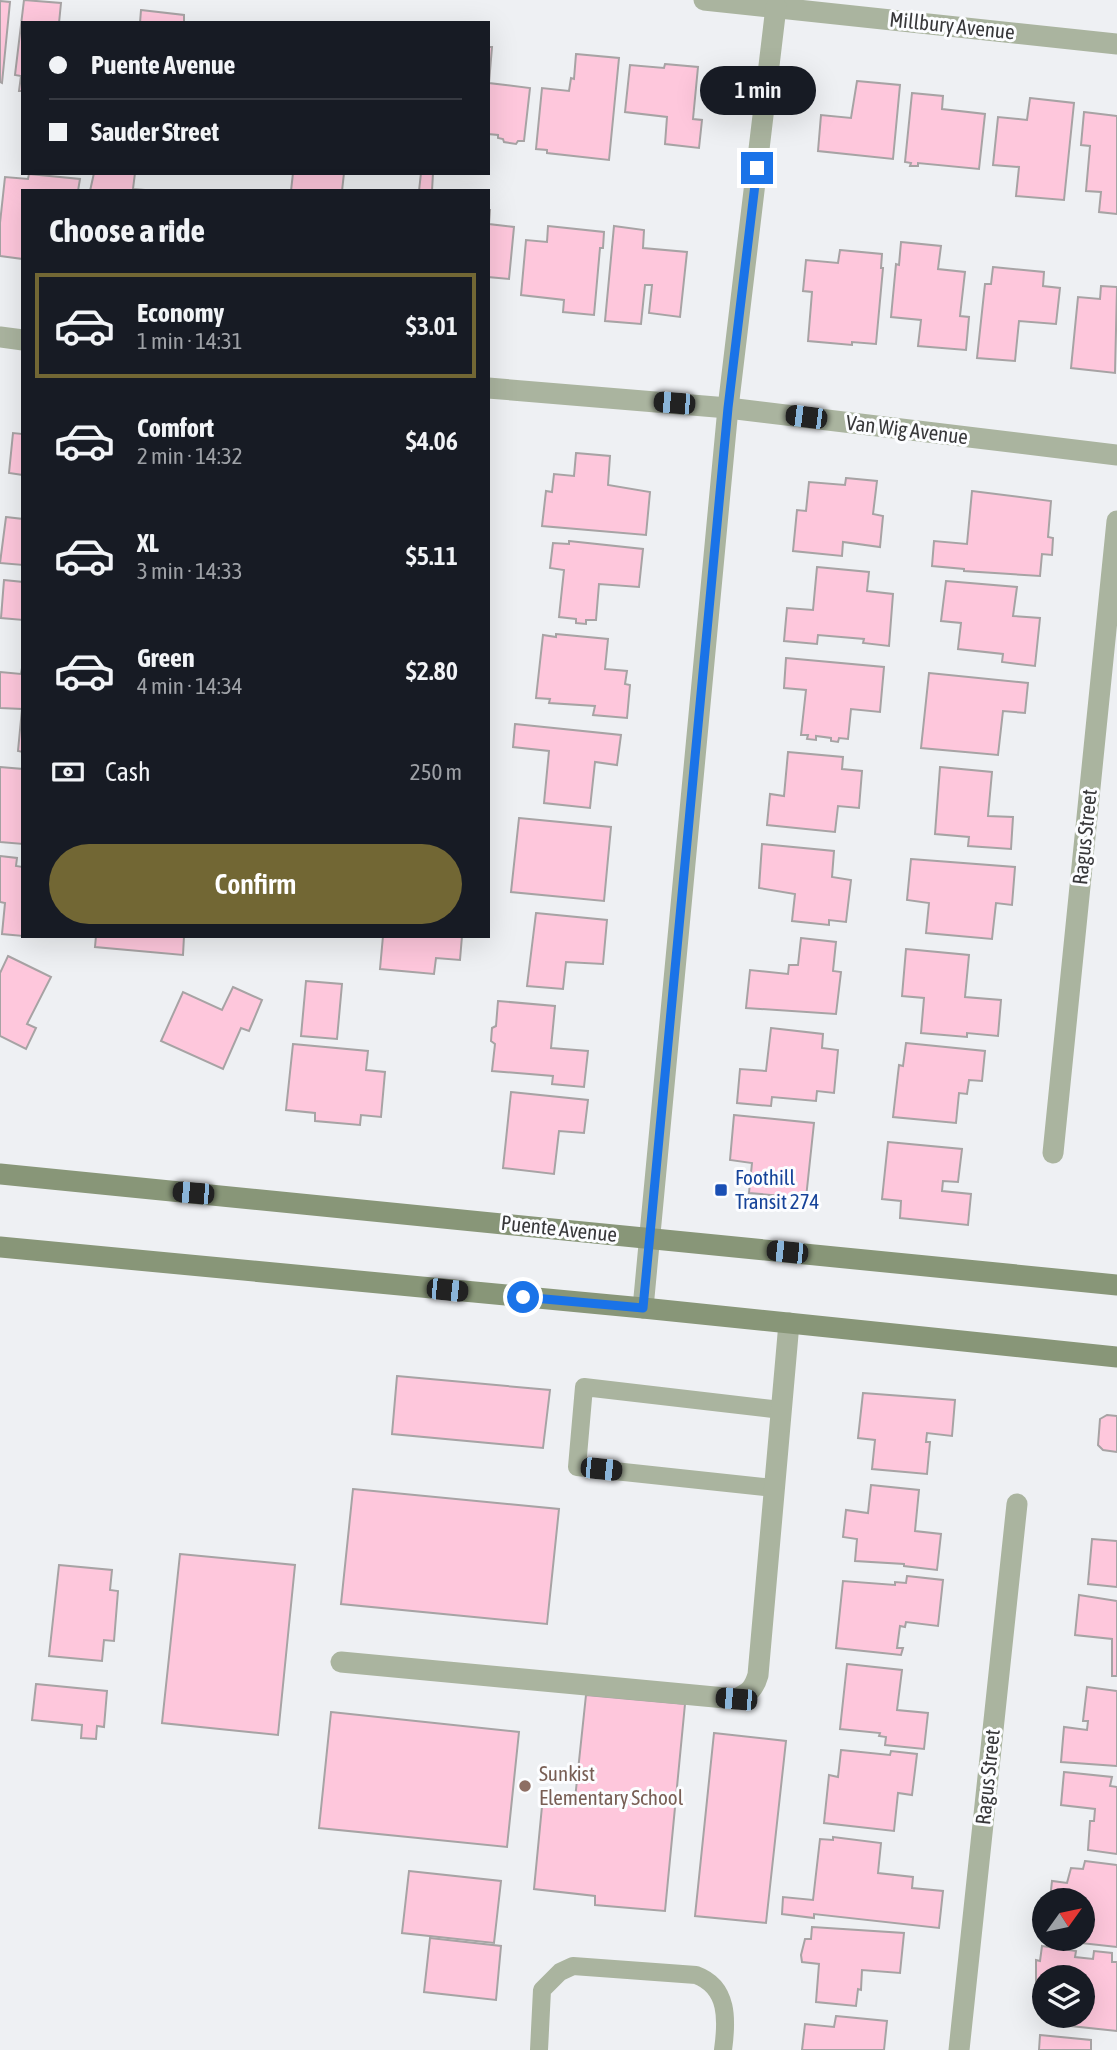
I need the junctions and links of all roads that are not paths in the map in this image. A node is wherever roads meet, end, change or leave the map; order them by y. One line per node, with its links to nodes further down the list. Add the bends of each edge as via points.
1 (704, 0): 2 (street, Millbury Avenue)
2 (776, 8): 3 (street, Millbury Avenue); 7 (street)
3 (1117, 44)
4 (0, 337): 5 (street)
5 (21, 340)
6 (490, 388): 7 (street, Van Wig Avenue)
7 (728, 408): 8 (street, Van Wig Avenue); 12 (street)
8 (1117, 455)
9 (1117, 521): 10 (street, Ragus Street)
10 (1053, 1153)
11 (0, 1174): 12 (main road, Puente Avenue)
12 (650, 1237): 14 (main road, Puente Avenue); 15 (street)
13 (0, 1247): 15 (main road)
14 (1117, 1285)
15 (643, 1308): 16 (main road)
16 (789, 1323): 17 (main road); 18 (street)
17 (1117, 1357)
18 (781, 1410): 19 (street); 19 (lane, via 584,1387 580,1427 577,1467)
19 (774, 1488): 21 (street, via 758,1675 748,1694 736,1699)
20 (1017, 1504): 24 (street, Ragus Street)
21 (341, 1662)
22 (539, 2050): 23 (lane, via 542,1990 573,1966 707,1979 724,2004)
23 (723, 2050)
24 (959, 2050)

